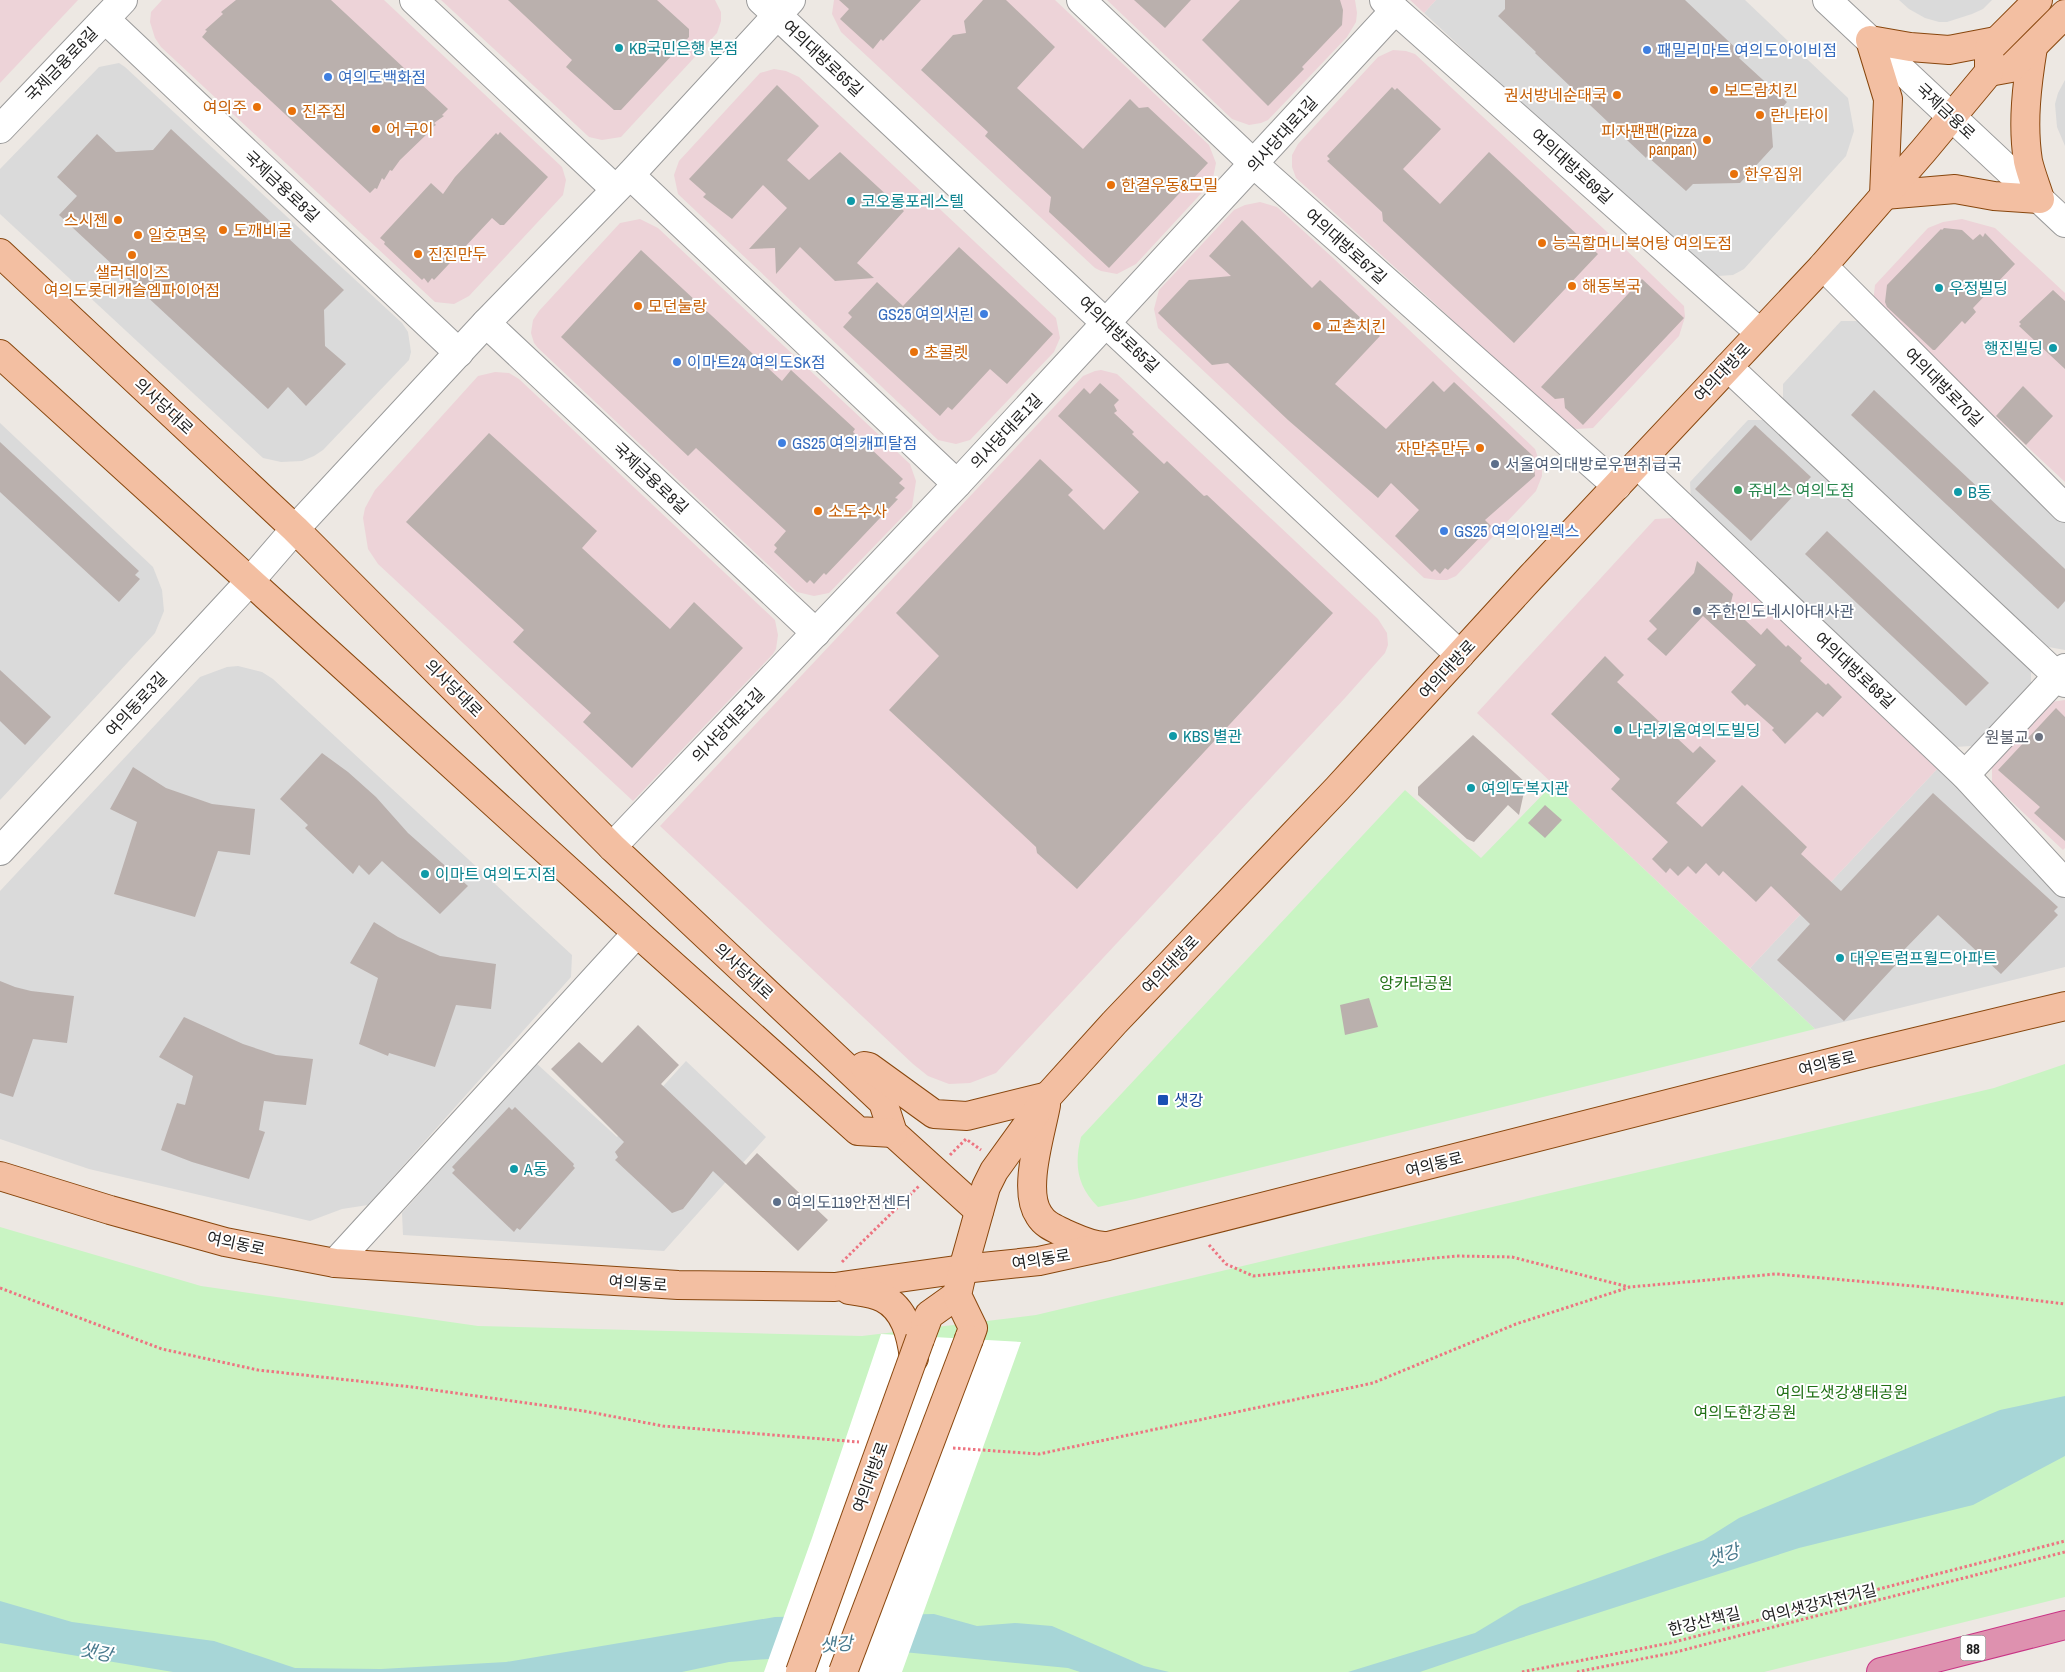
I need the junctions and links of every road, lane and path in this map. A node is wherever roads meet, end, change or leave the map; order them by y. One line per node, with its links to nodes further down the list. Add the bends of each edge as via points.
1 (414, 0): 16 (street)
2 (1081, 0): 15 (street, 여의대방로67길)
3 (1826, 0): 9 (street, 국제금융로)
4 (2038, 0): 10 (main road)
5 (776, 5): 16 (street); 23 (street, 여의대방로65길)
6 (1390, 5): 15 (street, 의사당대로1길); 24 (street, 여의대방로69길)
7 (114, 10): 14 (street, 국제금융로6길); 25 (street, 국제금융로8길)
8 (2065, 14): 11 (main road)
9 (1870, 40): 10 (main road, via 1910,48 1949,50); 13 (street, 국제금융로); 17 (main road, via 1888,99)
10 (1996, 41): 12 (main road, via 1989,49)
11 (2033, 47): 12 (main road, via 2012,68); 18 (main road, via 2026,89 2026,130 2028,161)
12 (1989, 72): 13 (main road, 여의대방로)
13 (1952, 116): 17 (main road, 여의대방로); 18 (street, 국제금융로)
14 (0, 129)
15 (1254, 164): 23 (street, 의사당대로1길); 30 (street, 여의대방로67길)
16 (622, 182): 22 (street); 29 (street)
17 (1884, 195): 18 (main road, via 1955,189); 21 (main road, 여의대방로)
18 (2040, 199): 19 (street, 국제금융로)
19 (2065, 223)
20 (0, 253): 32 (main road, 의사당대로)
21 (1823, 266): 24 (main road, 여의대방로); 31 (street, 여의대방로70길)
22 (486, 323): 25 (street); 34 (street, 국제금융로8길)
23 (1107, 323): 29 (street, 의사당대로1길); 35 (street, 여의대방로65길)
24 (1760, 332): 27 (main road, 여의대방로)
25 (459, 353): 32 (street)
26 (0, 354): 33 (main road)
27 (1728, 367): 28 (main road, 여의대방로); 36 (street)
28 (1637, 464): 30 (main road, 여의대방로); 37 (street, 여의대방로68길)
29 (957, 484): 34 (street, 의사당대로1길)
30 (1617, 486): 35 (main road, 여의대방로)
31 (2065, 508)
32 (295, 529): 33 (street, 여의동로3길); 38 (main road, 의사당대로)
33 (250, 581): 39 (street, 여의동로3길); 41 (main road)
34 (816, 633): 38 (street, 의사당대로1길)
35 (1460, 655): 44 (main road, 여의대방로)
36 (2063, 676): 37 (street)
37 (1965, 775): 40 (street, 여의대방로68길)
38 (612, 847): 43 (main road, 의사당대로)
39 (0, 851)
40 (2065, 883)
41 (637, 933): 45 (main road, via 858,1131); 52 (street)
42 (2065, 1006): 50 (main road, 여의동로)
43 (845, 1065): 44 (main road, via 869,1067 934,1114 967,1116); 45 (main road, 의사당대로, via 883,1102)
44 (1048, 1096): 49 (main road, 여의대방로, via 994,1171); 51 (main road, via 1034,1170 1034,1206 1046,1224 1089,1245)
45 (893, 1134): 47 (main road)
46 (966, 1139): 47 (path)
47 (934, 1171): 49 (main road); 54 (path)
48 (0, 1176): 52 (main road, 여의동로, via 224,1242)
49 (979, 1211): 53 (main road, 여의대방로)
50 (1192, 1226): 51 (main road, 여의동로); 55 (path, via 1226,1264 1253,1276 1456,1256 1512,1257)
51 (1108, 1246): 53 (main road, 여의동로, via 1039,1261)
52 (335, 1263): 54 (main road, 여의동로, via 678,1285)
53 (963, 1269): 54 (main road, 여의동로); 57 (main road, 여의대방로)
54 (836, 1277): 59 (main road, via 892,1303)
55 (1630, 1287): 58 (path, via 1776,1274); 61 (path, via 1516,1324 1373,1383 1039,1454)
56 (0, 1288): 60 (path, via 162,1349 258,1370 412,1387 663,1426)
57 (957, 1295): 59 (main road, 여의대방로, via 929,1315); 66 (main road, bridge, via 973,1328)
58 (2065, 1304)
59 (915, 1344): 65 (main road, 여의대방로, bridge)
60 (860, 1442)
61 (950, 1448)
62 (2065, 1541): 67 (path, 한강산책길, via 1670,1643)
63 (2065, 1552): 68 (path, 여의샛강자전거길, via 1676,1652)
64 (2065, 1625): 69 (highway, 88)
65 (800, 1672)
66 (843, 1672)
67 (1522, 1672)
68 (1577, 1672)
69 (1881, 1672)

